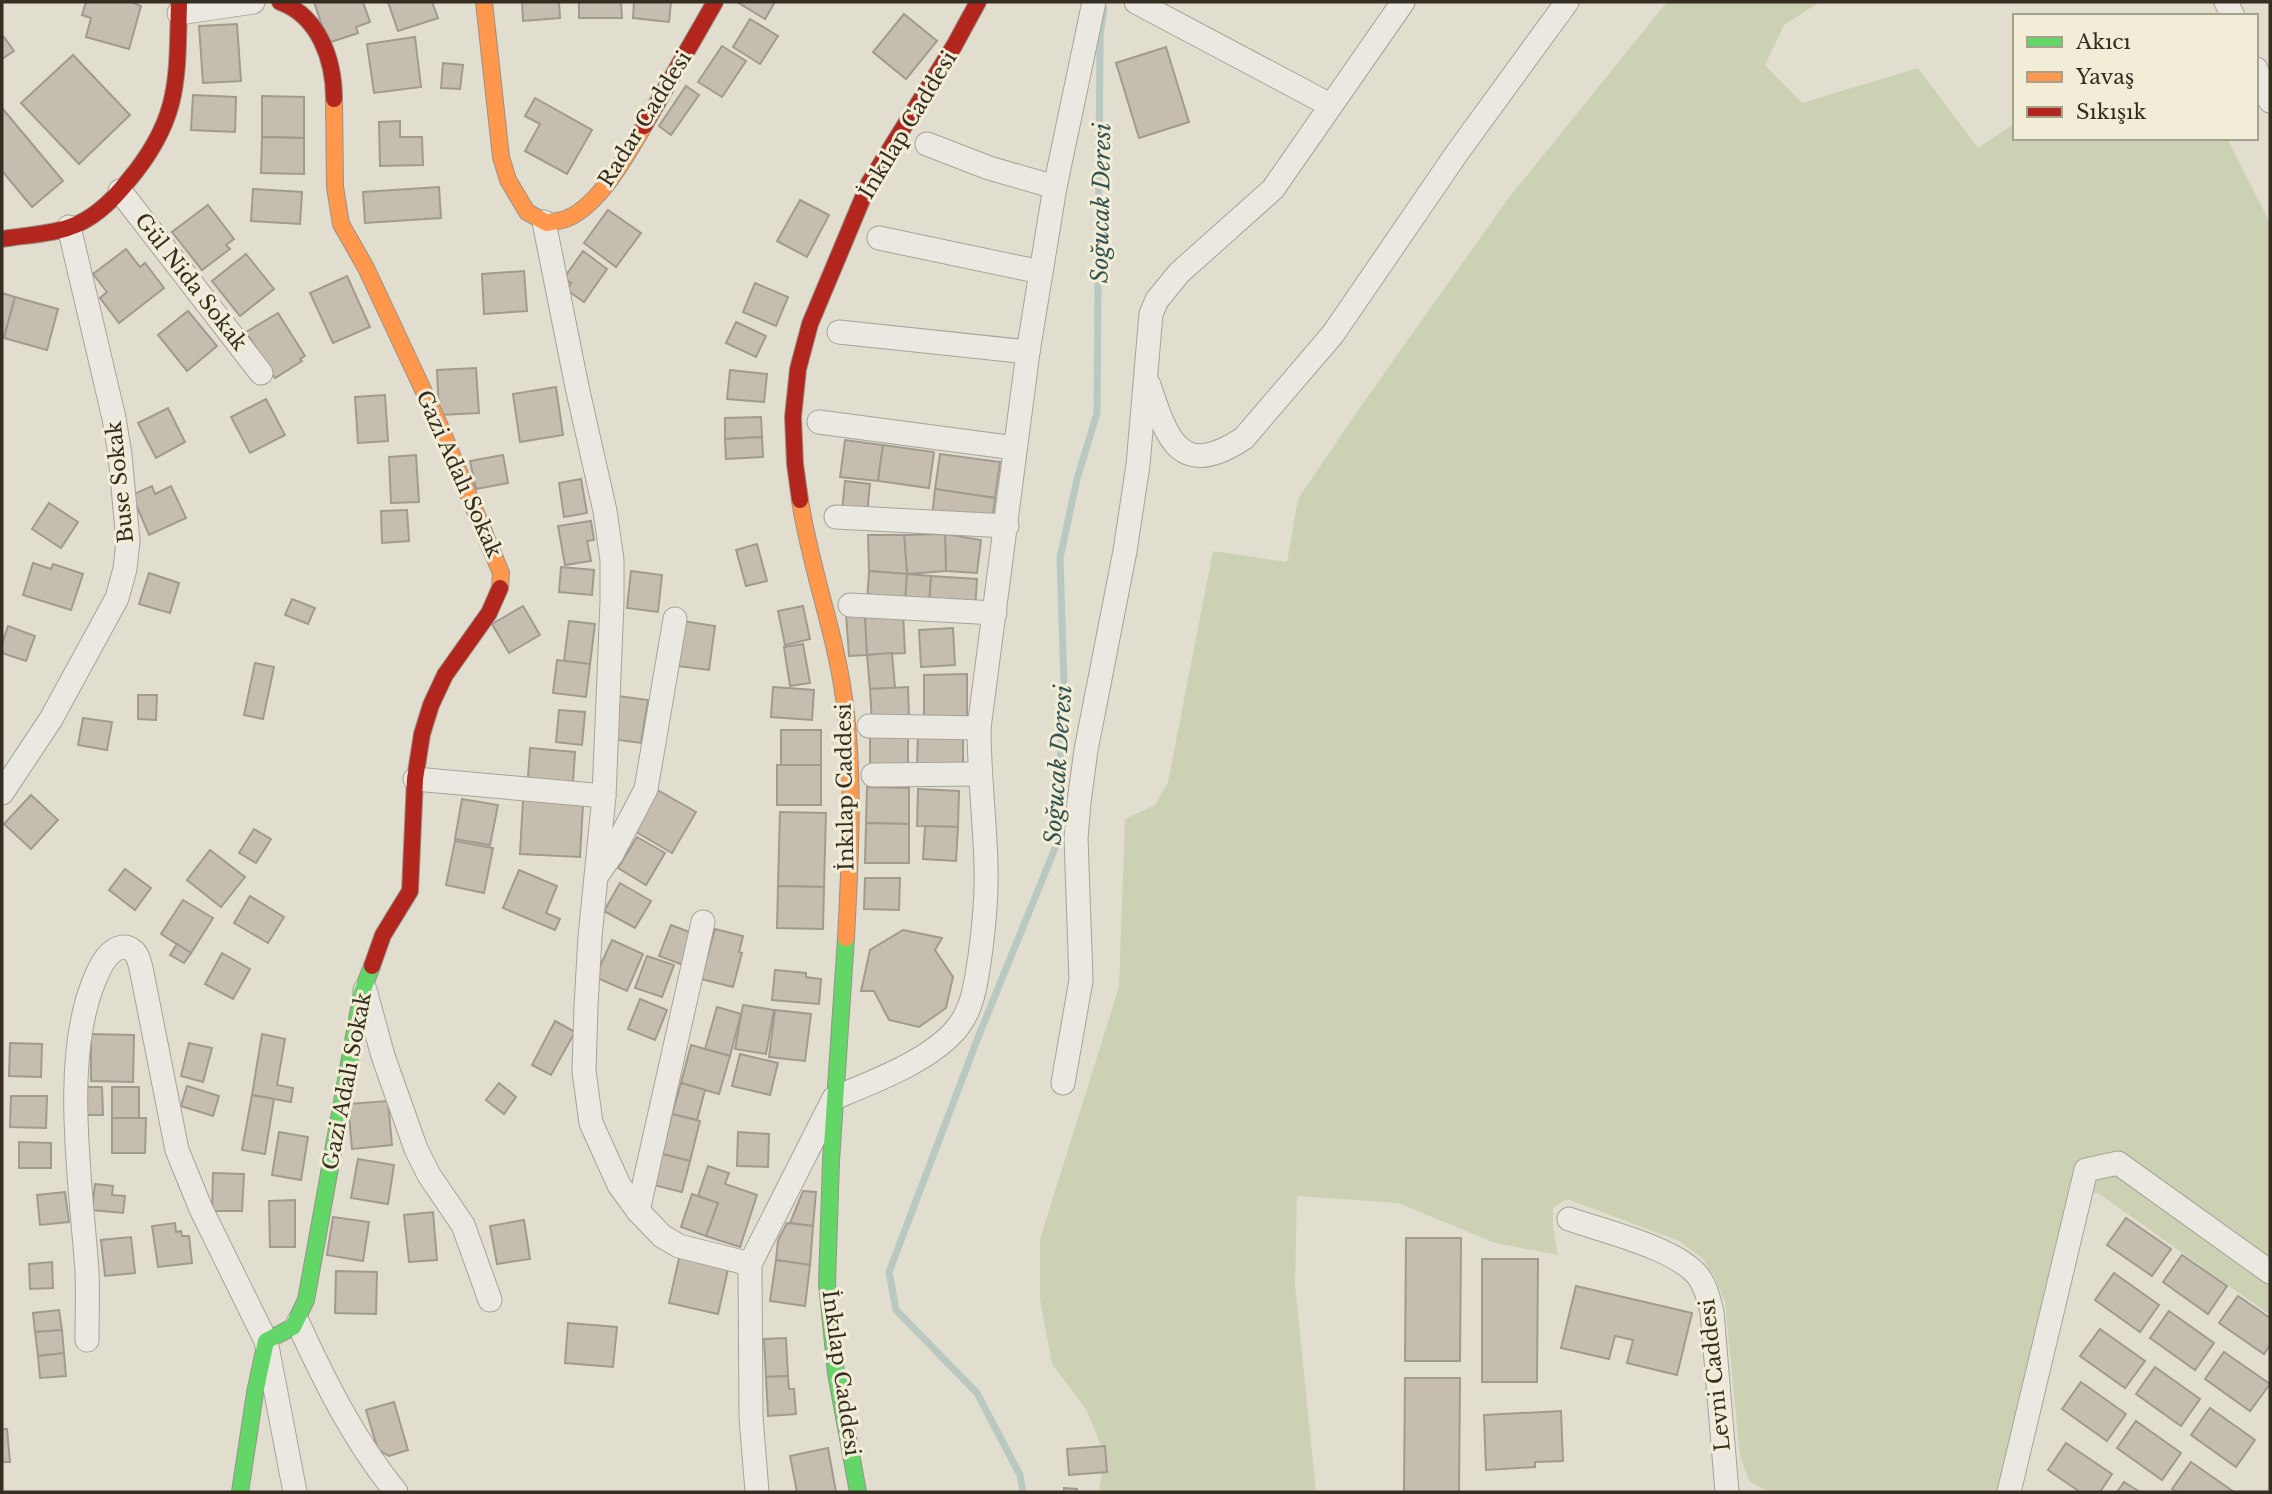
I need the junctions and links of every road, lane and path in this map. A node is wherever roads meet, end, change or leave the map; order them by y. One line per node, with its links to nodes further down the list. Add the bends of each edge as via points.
1 (253, 2): 11 (street)
2 (280, 2): 39 (street, Gazi Adalı Sokak, via 297,9 323,43 331,65 335,187 341,224 439,424 501,573 500,592 489,613 445,675 431,705)
3 (484, 2): 12 (street)
4 (498, 2): 12 (street)
5 (715, 2): 19 (street, Radar Caddesi, via 610,181 584,208)
6 (978, 2): 46 (street, İnkılap Caddesi, via 872,177 818,302 802,347 794,393 797,477 845,701 849,741 847,876)
7 (1094, 2): 17 (street)
8 (1136, 2): 15 (street)
9 (1403, 2): 15 (street)
10 (1567, 2): 27 (street, via 1333,334 1244,438 1212,455 1181,449 1164,429)
11 (179, 7): 18 (street, via 170,115 151,155)
12 (488, 35): 19 (street, via 504,168 517,199)
13 (2258, 74): 14 (street)
14 (2270, 101)
15 (1330, 105): 27 (street, via 1273,189 1179,273 1157,300 1149,327)
16 (927, 144): 17 (street)
17 (1055, 187): 23 (street)
18 (120, 191): 20 (street); 26 (street, Gül Nida Sokak)
19 (544, 222): 41 (street, via 612,560)
20 (69, 227): 22 (street); 40 (street, Buse Sokak, via 114,418 125,502 126,560 117,598 51,719)
21 (879, 238): 23 (street)
22 (2, 239)
23 (1041, 272): 25 (street)
24 (839, 332): 25 (street)
25 (1028, 352): 29 (street)
26 (261, 373)
27 (1146, 379): 45 (street, via 1125,551 1079,802 1081,980)
28 (819, 422): 29 (street)
29 (1015, 448): 31 (street)
30 (836, 517): 31 (street)
31 (1007, 526): 33 (street)
32 (850, 605): 33 (street)
33 (995, 613): 36 (street)
34 (675, 619): 42 (street, via 646,789)
35 (869, 726): 36 (street)
36 (979, 728): 37 (street)
37 (979, 774): 38 (street); 46 (street, via 985,916 968,1011 957,1028 915,1060)
38 (873, 775)
39 (415, 779): 41 (street); 44 (street, Gazi Adalı Sokak, via 410,891 383,934)
40 (2, 793)
41 (604, 796): 42 (street)
42 (596, 876): 47 (street, via 586,1006 586,1099 601,1149)
43 (703, 922): 47 (street)
44 (364, 987): 51 (street, via 416,1149 463,1225); 52 (street, Gazi Adalı Sokak)
45 (1063, 1083)
46 (834, 1098): 49 (street); 59 (street, İnkılap Caddesi, via 828,1304)
47 (638, 1211): 49 (street, via 678,1246)
48 (1569, 1219): 60 (street, Levni Caddesi, via 1661,1251 1699,1277 1712,1312)
49 (750, 1264): 58 (street, via 751,1417)
50 (2270, 1272): 61 (street, via 2118,1163 2087,1170)
51 (490, 1300)
52 (299, 1323): 54 (street); 57 (street, via 346,1418)
53 (87, 1340): 54 (street, via 76,1090 80,1035 86,1001 107,956 127,947 139,959 177,1150)
54 (266, 1341): 55 (street); 56 (street)
55 (240, 1492)
56 (295, 1492)
57 (396, 1492)
58 (757, 1492)
59 (858, 1492)
60 (1727, 1492)
61 (2010, 1492)

